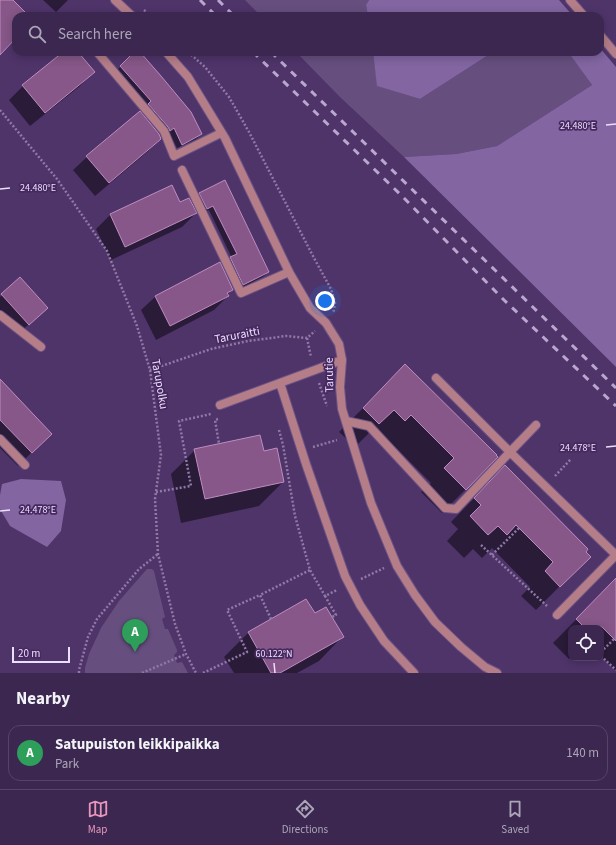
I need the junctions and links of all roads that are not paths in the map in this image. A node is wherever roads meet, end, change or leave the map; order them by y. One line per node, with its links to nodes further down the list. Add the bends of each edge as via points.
1 (115, 0): 3 (street)
2 (570, 0): 4 (street)
3 (128, 12)
4 (580, 12)
5 (604, 40): 6 (street)
6 (616, 54)
7 (100, 56): 9 (street, via 164,131 174,156)
8 (170, 56): 9 (street, Tarutie, via 188,77)
9 (221, 133): 11 (street, Tarutie)
10 (182, 170): 11 (street, via 241,294)
11 (289, 272): 14 (street, Tarutie, via 310,308 326,323 339,344)
12 (0, 315): 13 (street)
13 (41, 347)
14 (342, 360): 16 (street); 18 (street, Tarutie, via 340,387)
15 (436, 378): 21 (street)
16 (280, 383): 17 (street); 25 (street, via 345,576 360,605 384,641)
17 (220, 405)
18 (346, 421): 21 (street, via 369,426 445,508 456,509); 26 (street, Tarutie, via 373,509 397,566 435,622 461,647)
19 (536, 425): 21 (street)
20 (0, 439): 22 (street)
21 (510, 452): 23 (street)
22 (25, 465)
23 (616, 555): 24 (street)
24 (557, 616)
25 (414, 673)
26 (497, 673)

